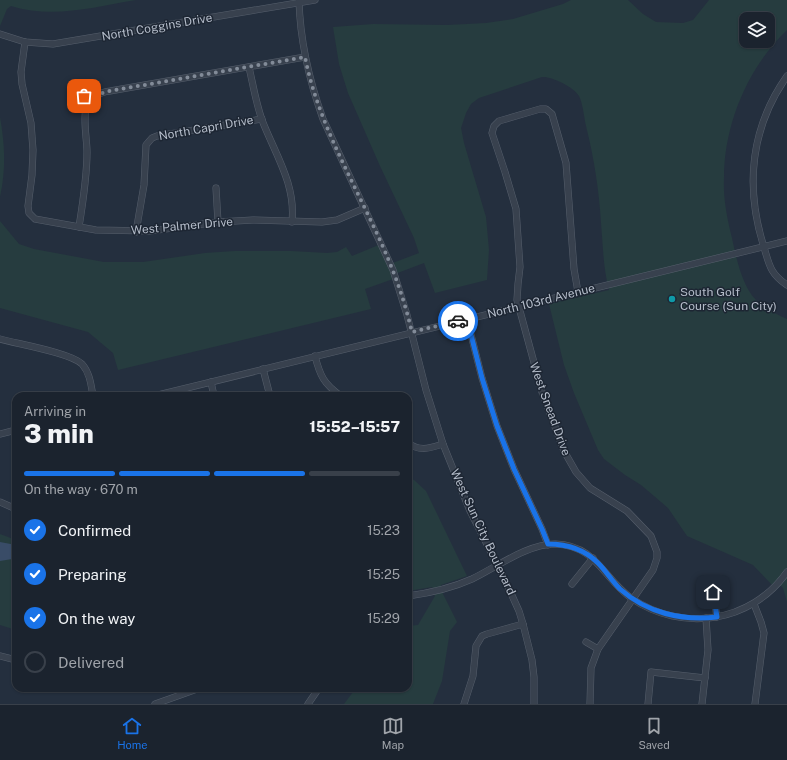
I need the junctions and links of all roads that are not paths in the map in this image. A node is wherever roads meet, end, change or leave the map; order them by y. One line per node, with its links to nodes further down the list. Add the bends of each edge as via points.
1 (315, 0): 2 (street, North Coggins Drive)
2 (299, 1): 4 (street, North Coggins Drive, via 71,42); 5 (street, West Sun City Boulevard)
3 (0, 34): 4 (street, North Coggins Drive)
4 (25, 42): 15 (street, West Palmer Drive, via 21,72 31,123 33,150 29,213 35,219)
5 (305, 57): 6 (street); 12 (street, West Sun City Boulevard, via 309,78 323,119)
6 (249, 67): 9 (street, via 104,92); 10 (street)
7 (787, 76): 18 (street, via 763,120 755,156 754,201)
8 (84, 96): 9 (street)
9 (91, 100): 15 (street, via 86,111 87,171)
10 (262, 119): 14 (street, via 290,186); 16 (street, North Capri Drive, via 157,136 148,141)
11 (216, 188): 13 (street)
12 (365, 208): 14 (street, West Palmer Drive, via 336,220); 23 (street, West Sun City Boulevard, via 393,270)
13 (218, 222): 14 (street, West Palmer Drive); 16 (street, West Palmer Drive)
14 (292, 222)
15 (79, 227): 16 (street, West Palmer Drive)
16 (136, 232)
17 (787, 240): 18 (street, North 103rd Avenue)
18 (764, 246): 19 (street, via 771,270); 20 (street, North 103rd Avenue)
19 (787, 285)
20 (578, 292): 21 (street, North 103rd Avenue); 21 (street, West Snead Drive, via 566,163 552,114 546,109 540,109 496,123 492,132 516,209 520,268 517,291)
21 (519, 306): 22 (street, North 103rd Avenue); 46 (street, West Snead Drive, via 542,392 570,462 590,488 618,504 637,520 651,536 656,547 656,564)
22 (467, 319): 23 (street, North 103rd Avenue); 39 (street, via 497,426)
23 (412, 332): 25 (street, North 103rd Avenue); 35 (street, West Sun City Boulevard)
24 (0, 339): 28 (street, via 76,360 82,364 88,375)
25 (315, 356): 26 (street, North 103rd Avenue); 32 (street, via 324,382)
26 (263, 369): 27 (street, North 103rd Avenue); 31 (street)
27 (211, 382): 29 (street, North 103rd Avenue); 30 (street)
28 (92, 392)
29 (171, 392)
30 (213, 392)
31 (269, 392)
32 (336, 392)
33 (12, 431): 34 (street)
34 (0, 434)
35 (443, 444): 36 (street, via 428,449); 41 (street, West Sun City Boulevard, via 470,511)
36 (412, 446)
37 (0, 499): 38 (street)
38 (12, 506)
39 (548, 544): 40 (street, via 575,548); 41 (street, via 531,548)
40 (593, 558): 44 (street); 46 (street)
41 (498, 566): 45 (street, via 458,584); 50 (street, West Sun City Boulevard)
42 (787, 572): 47 (street)
43 (711, 580): 48 (street)
44 (572, 584)
45 (412, 595)
46 (632, 598): 49 (street, via 656,611 681,618); 52 (street, West Snead Drive)
47 (754, 604): 48 (street, via 738,612); 65 (street, via 764,633)
48 (717, 617): 49 (street)
49 (706, 618): 55 (street, via 708,650)
50 (524, 624): 60 (street, via 482,636 476,646 472,676); 61 (street, West Sun City Boulevard, via 532,660)
51 (586, 642): 52 (street)
52 (598, 649): 62 (street, West Snead Drive, via 591,668)
53 (0, 656): 54 (street)
54 (12, 659)
55 (705, 678): 63 (street, via 651,672); 64 (street)
56 (189, 692): 58 (street)
57 (316, 692): 59 (street)
58 (155, 704)
59 (308, 704)
60 (464, 704)
61 (534, 704)
62 (590, 704)
63 (648, 704)
64 (702, 704)
65 (756, 704)

